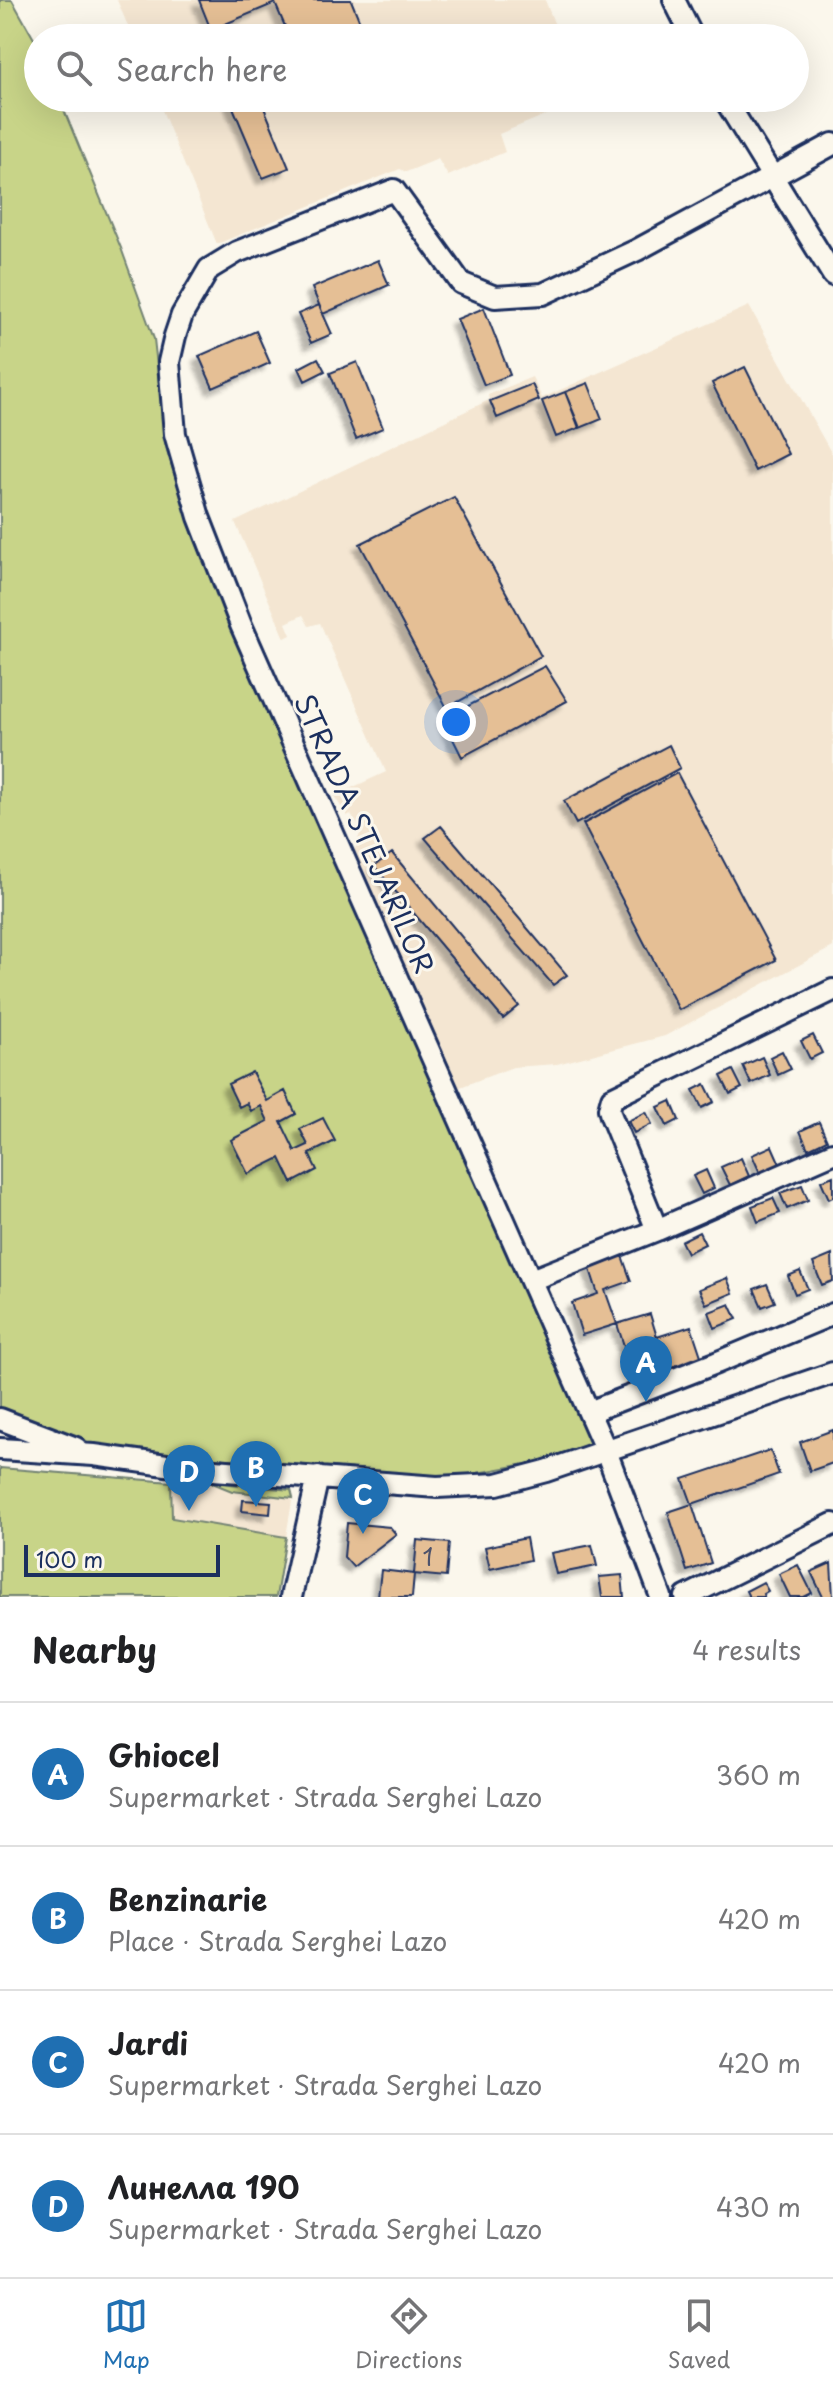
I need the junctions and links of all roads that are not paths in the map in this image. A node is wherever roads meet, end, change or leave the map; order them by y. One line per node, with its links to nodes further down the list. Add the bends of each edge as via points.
1 (674, 0): 2 (street)
2 (686, 24)
3 (733, 112): 5 (street)
4 (833, 144): 5 (street)
5 (773, 175): 6 (street); 10 (street, STRADA STEJARILOR, via 637,250 543,294 495,297 461,283 394,190 237,252 209,269 182,315 169,362 175,434 199,517 241,625)
6 (833, 275)
7 (833, 990): 9 (street, via 612,1098 609,1109)
8 (833, 1153): 9 (street)
9 (657, 1230): 10 (street)
10 (531, 1280): 13 (street, STRADA STEJARILOR)
11 (833, 1314): 13 (street)
12 (833, 1373): 16 (street)
13 (589, 1412): 16 (street, STRADA STEJARILOR)
14 (0, 1419): 17 (street)
15 (0, 1449): 17 (street)
16 (606, 1451): 18 (street, via 497,1484 437,1487); 21 (street, STRADA STEJARILOR)
17 (94, 1455): 18 (street)
18 (318, 1477): 20 (street)
19 (833, 1524): 22 (street)
20 (291, 1597)
21 (661, 1597)
22 (686, 1597)

